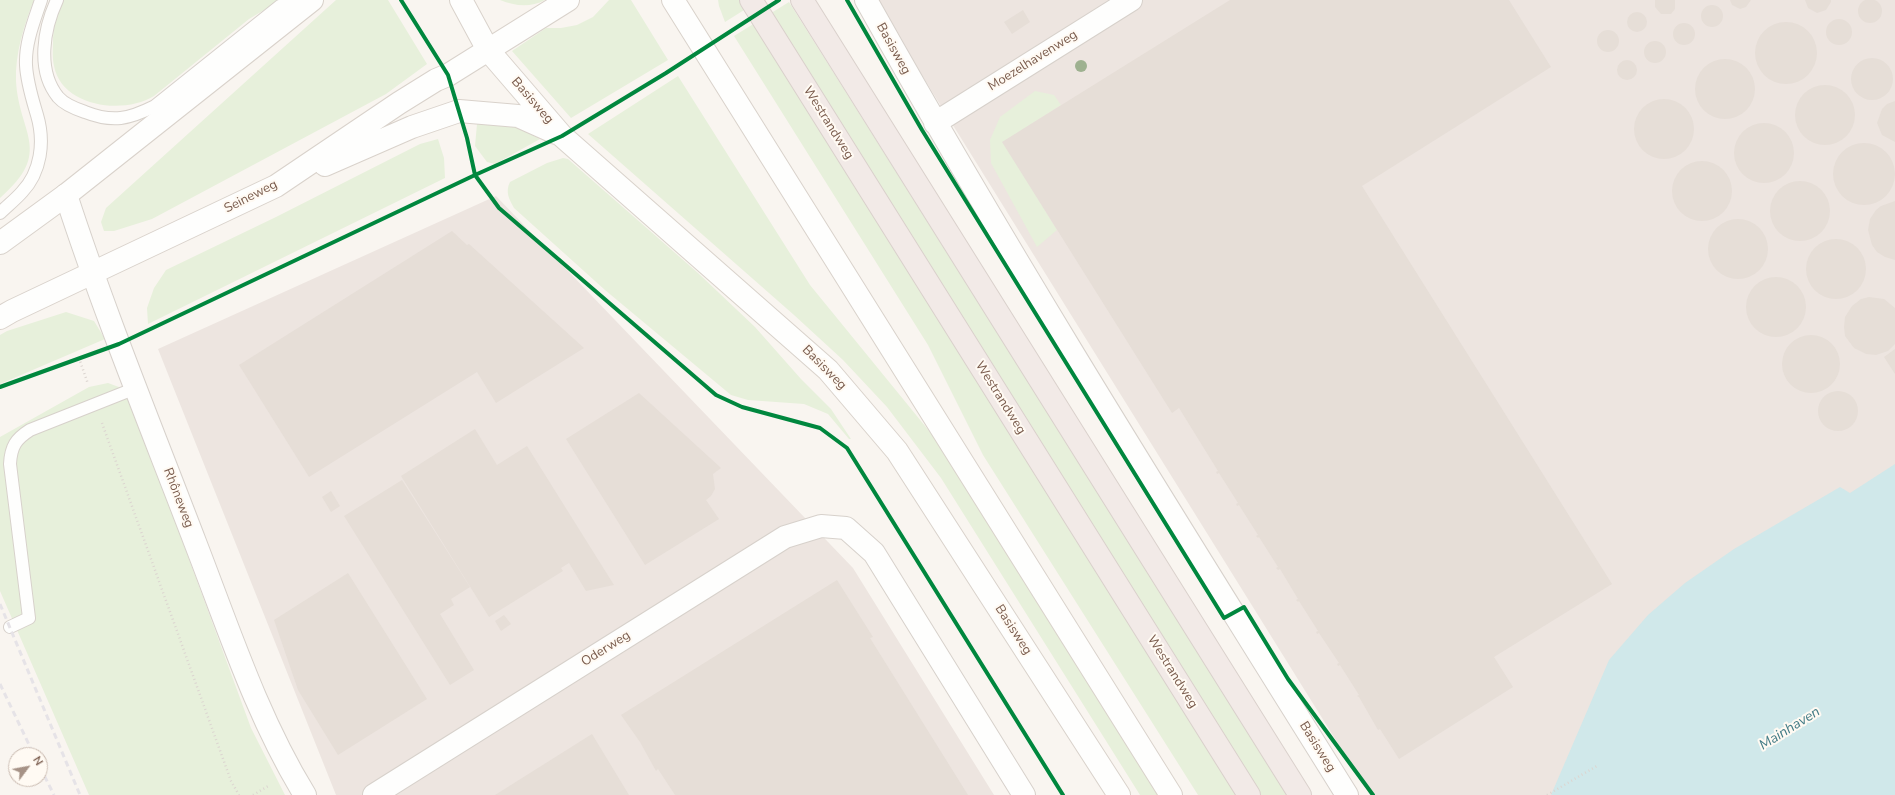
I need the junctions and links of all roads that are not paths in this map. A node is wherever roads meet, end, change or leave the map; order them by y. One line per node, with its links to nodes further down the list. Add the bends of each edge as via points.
1 (40, 0): 17 (lane, via 30,34 26,64 30,92 38,117 40,154 37,169 23,192)
2 (57, 0): 3 (lane, via 47,27 44,60 48,80 58,97 74,108 111,119 135,116 155,106 280,6)
3 (293, 0)
4 (312, 0): 16 (main road)
5 (461, 0): 12 (main road, Basisweg)
6 (568, 0): 12 (main road, Seineweg)
7 (673, 0): 27 (main road)
8 (750, 0): 28 (highway, Westrandweg)
9 (802, 0): 29 (highway)
10 (866, 0): 13 (main road, Basisweg)
11 (1131, 0): 13 (main road, Moezelhavenweg)
12 (488, 50): 14 (main road, Basisweg); 15 (main road, Seineweg, via 399,102)
13 (935, 123): 30 (main road, Basisweg, via 1078,363)
14 (562, 136): 15 (main road, via 518,116 459,111 412,127); 26 (main road, Basisweg, via 828,370 897,451)
15 (276, 186): 19 (main road, Seineweg)
16 (66, 195): 18 (main road); 19 (main road, Rhôneweg)
17 (0, 213)
18 (0, 243)
19 (92, 274): 20 (main road, Seineweg, via 12,310); 21 (main road, Rhôneweg)
20 (0, 318)
21 (136, 388): 22 (lane, via 30,430 13,445 10,464 29,618); 23 (main road, Rhôneweg, via 257,702)
22 (10, 627)
23 (305, 795)
24 (374, 795): 25 (main road, Oderweg, via 785,537 821,526 846,528 874,553)
25 (1024, 795)
26 (1119, 795)
27 (1171, 795)
28 (1249, 795)
29 (1300, 795)
30 (1347, 795)

